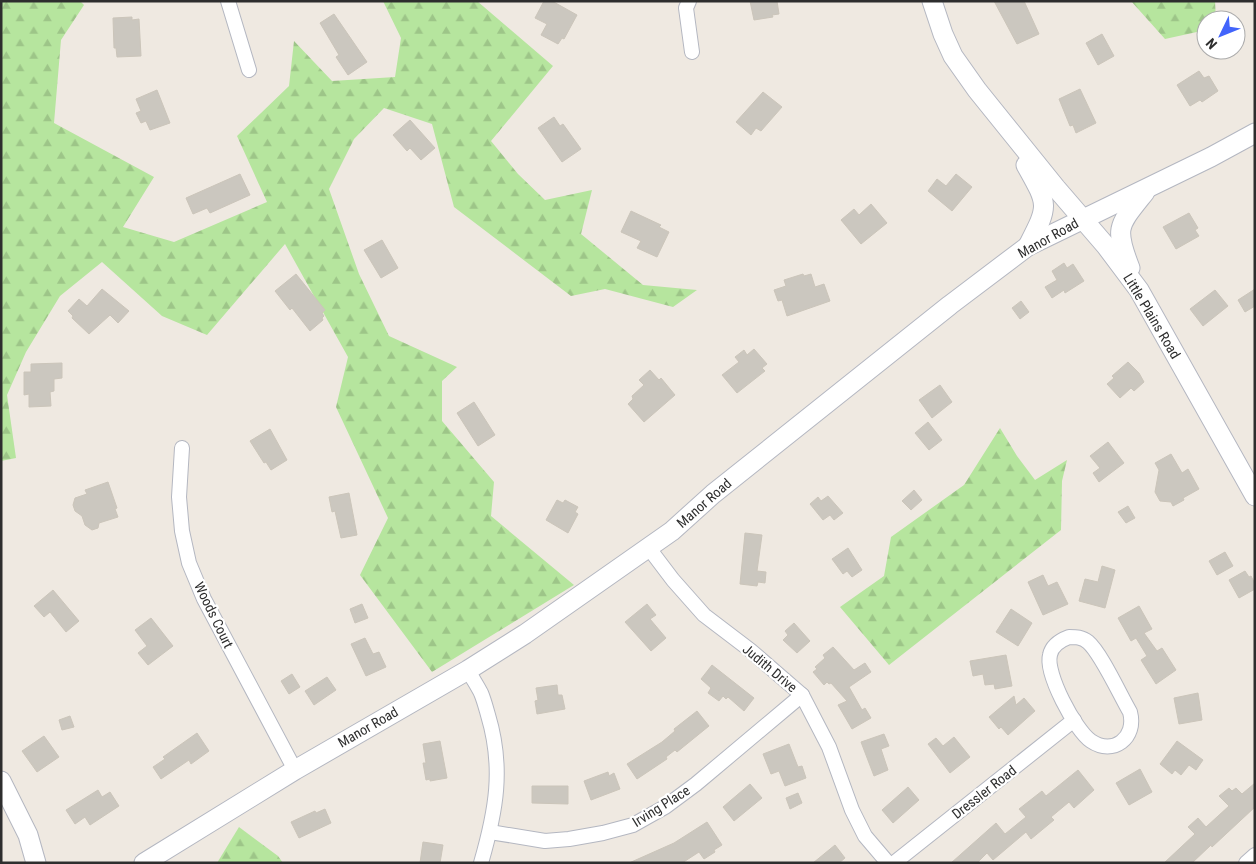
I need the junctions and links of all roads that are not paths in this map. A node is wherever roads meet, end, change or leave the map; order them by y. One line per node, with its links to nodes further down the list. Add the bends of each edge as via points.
1 (228, 1): 5 (street)
2 (689, 1): 4 (street, via 686,8)
3 (932, 1): 6 (street, Little Plains Road, via 953,56)
4 (692, 52)
5 (249, 70)
6 (1003, 122): 9 (street, Little Plains Road); 10 (street, via 1041,192 1045,206)
7 (1255, 133): 8 (street, Manor Road)
8 (1150, 187): 9 (street, Manor Road); 11 (street, via 1126,216 1120,236)
9 (1082, 219): 10 (street, Manor Road); 11 (street, Little Plains Road)
10 (1028, 246): 14 (street, Manor Road)
11 (1139, 290): 13 (street, Little Plains Road)
12 (182, 448): 18 (street, Woods Court, via 179,497 182,531 190,563 204,599)
13 (1255, 496)
14 (648, 547): 15 (street, Manor Road); 16 (street, Judith Drive, via 704,615)
15 (468, 670): 18 (street, Manor Road); 20 (street, via 482,695 496,756 497,787)
16 (802, 695): 20 (street, Irving Place, via 696,784 633,825 603,833 545,841); 25 (street, Judith Drive, via 830,747 852,810 865,836)
17 (1074, 720): 17 (street, via 1055,682 1050,663 1054,646 1069,637 1087,640 1096,650 1130,712 1132,728 1122,742 1102,745 1092,742); 26 (street, Dressler Road)
18 (294, 770): 23 (street, Manor Road)
19 (1, 781): 22 (street, via 28,835)
20 (490, 832): 24 (street)
21 (1255, 855): 27 (street)
22 (36, 863)
23 (144, 863)
24 (481, 863)
25 (888, 863)
26 (894, 863)
27 (1246, 863)

